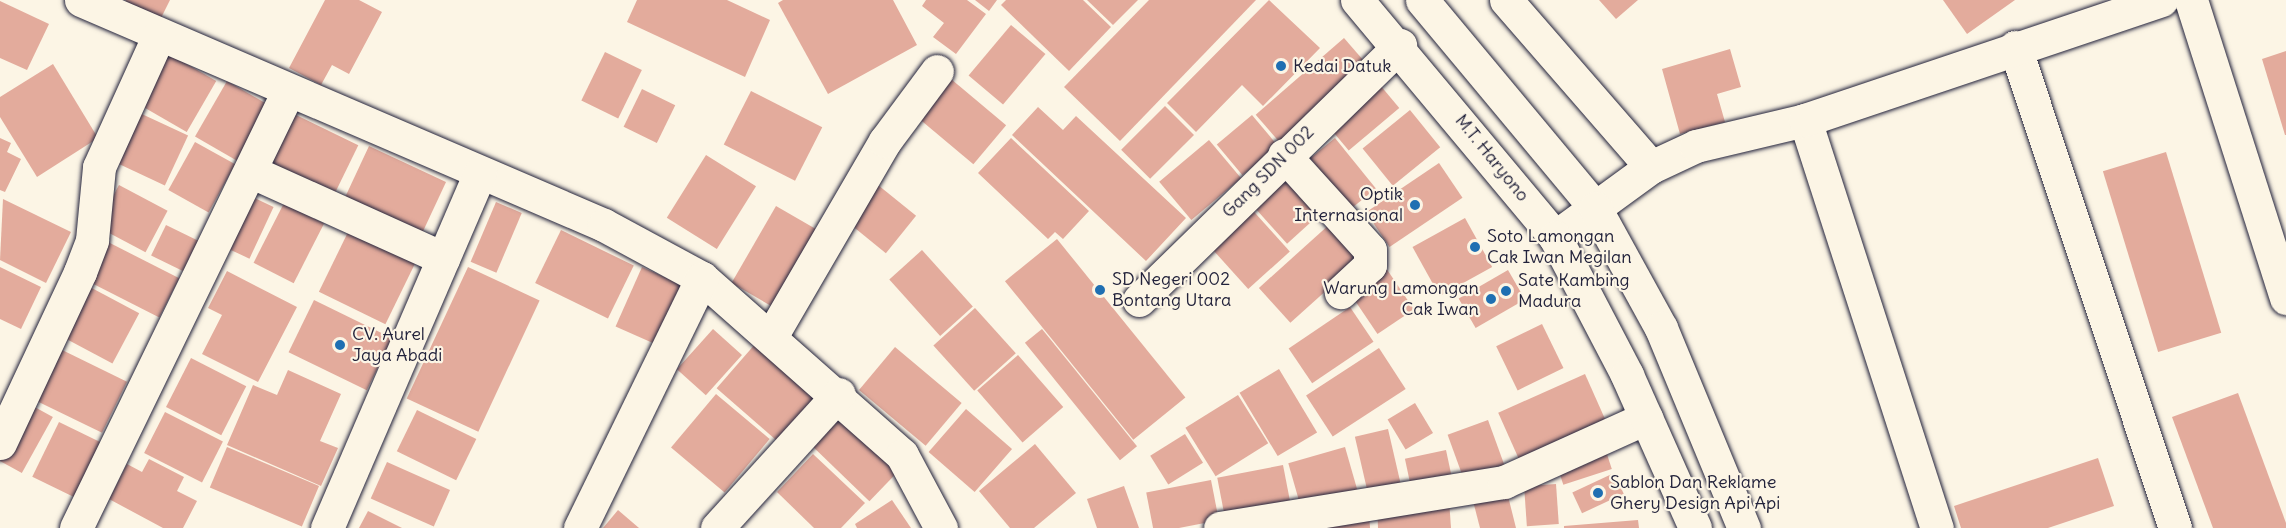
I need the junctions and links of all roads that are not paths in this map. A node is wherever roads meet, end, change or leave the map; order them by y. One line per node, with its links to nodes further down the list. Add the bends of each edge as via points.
1 (1357, 0): 8 (street, M.T. Haryono)
2 (1422, 0): 17 (street)
3 (1506, 0): 14 (street)
4 (2161, 0): 9 (street)
5 (2191, 0): 22 (street)
6 (100, 4): 7 (street)
7 (159, 35): 11 (street); 27 (street, via 99,167 92,240 80,272)
8 (1400, 45): 13 (street, Gang SDN 002); 18 (street, M.T. Haryono)
9 (2015, 47): 12 (street); 37 (street)
10 (937, 71): 24 (street, via 885,141)
11 (288, 92): 15 (street); 16 (street)
12 (1805, 120): 14 (street, via 1696,146); 36 (street)
13 (1284, 154): 21 (street, via 1370,250 1370,265); 23 (street, Gang SDN 002)
14 (1651, 167): 17 (street)
15 (250, 171): 19 (street); 28 (street)
16 (480, 173): 19 (street); 20 (street, via 604,225)
17 (1595, 208): 18 (street); 35 (street, via 1662,328)
18 (1555, 237): 26 (street, M.T. Haryono)
19 (444, 258): 29 (street)
20 (702, 278): 24 (street); 30 (street)
21 (1341, 292)
22 (2286, 298)
23 (1138, 300)
24 (772, 335): 25 (street)
25 (839, 394): 31 (street); 32 (street, via 902,455)
26 (1646, 418): 33 (street, via 1504,482); 34 (street, M.T. Haryono)
27 (0, 443)
28 (76, 528)
29 (327, 528)
30 (580, 528)
31 (717, 528)
32 (941, 528)
33 (1220, 528)
34 (1695, 528)
35 (1744, 528)
36 (1937, 528)
37 (2175, 528)

